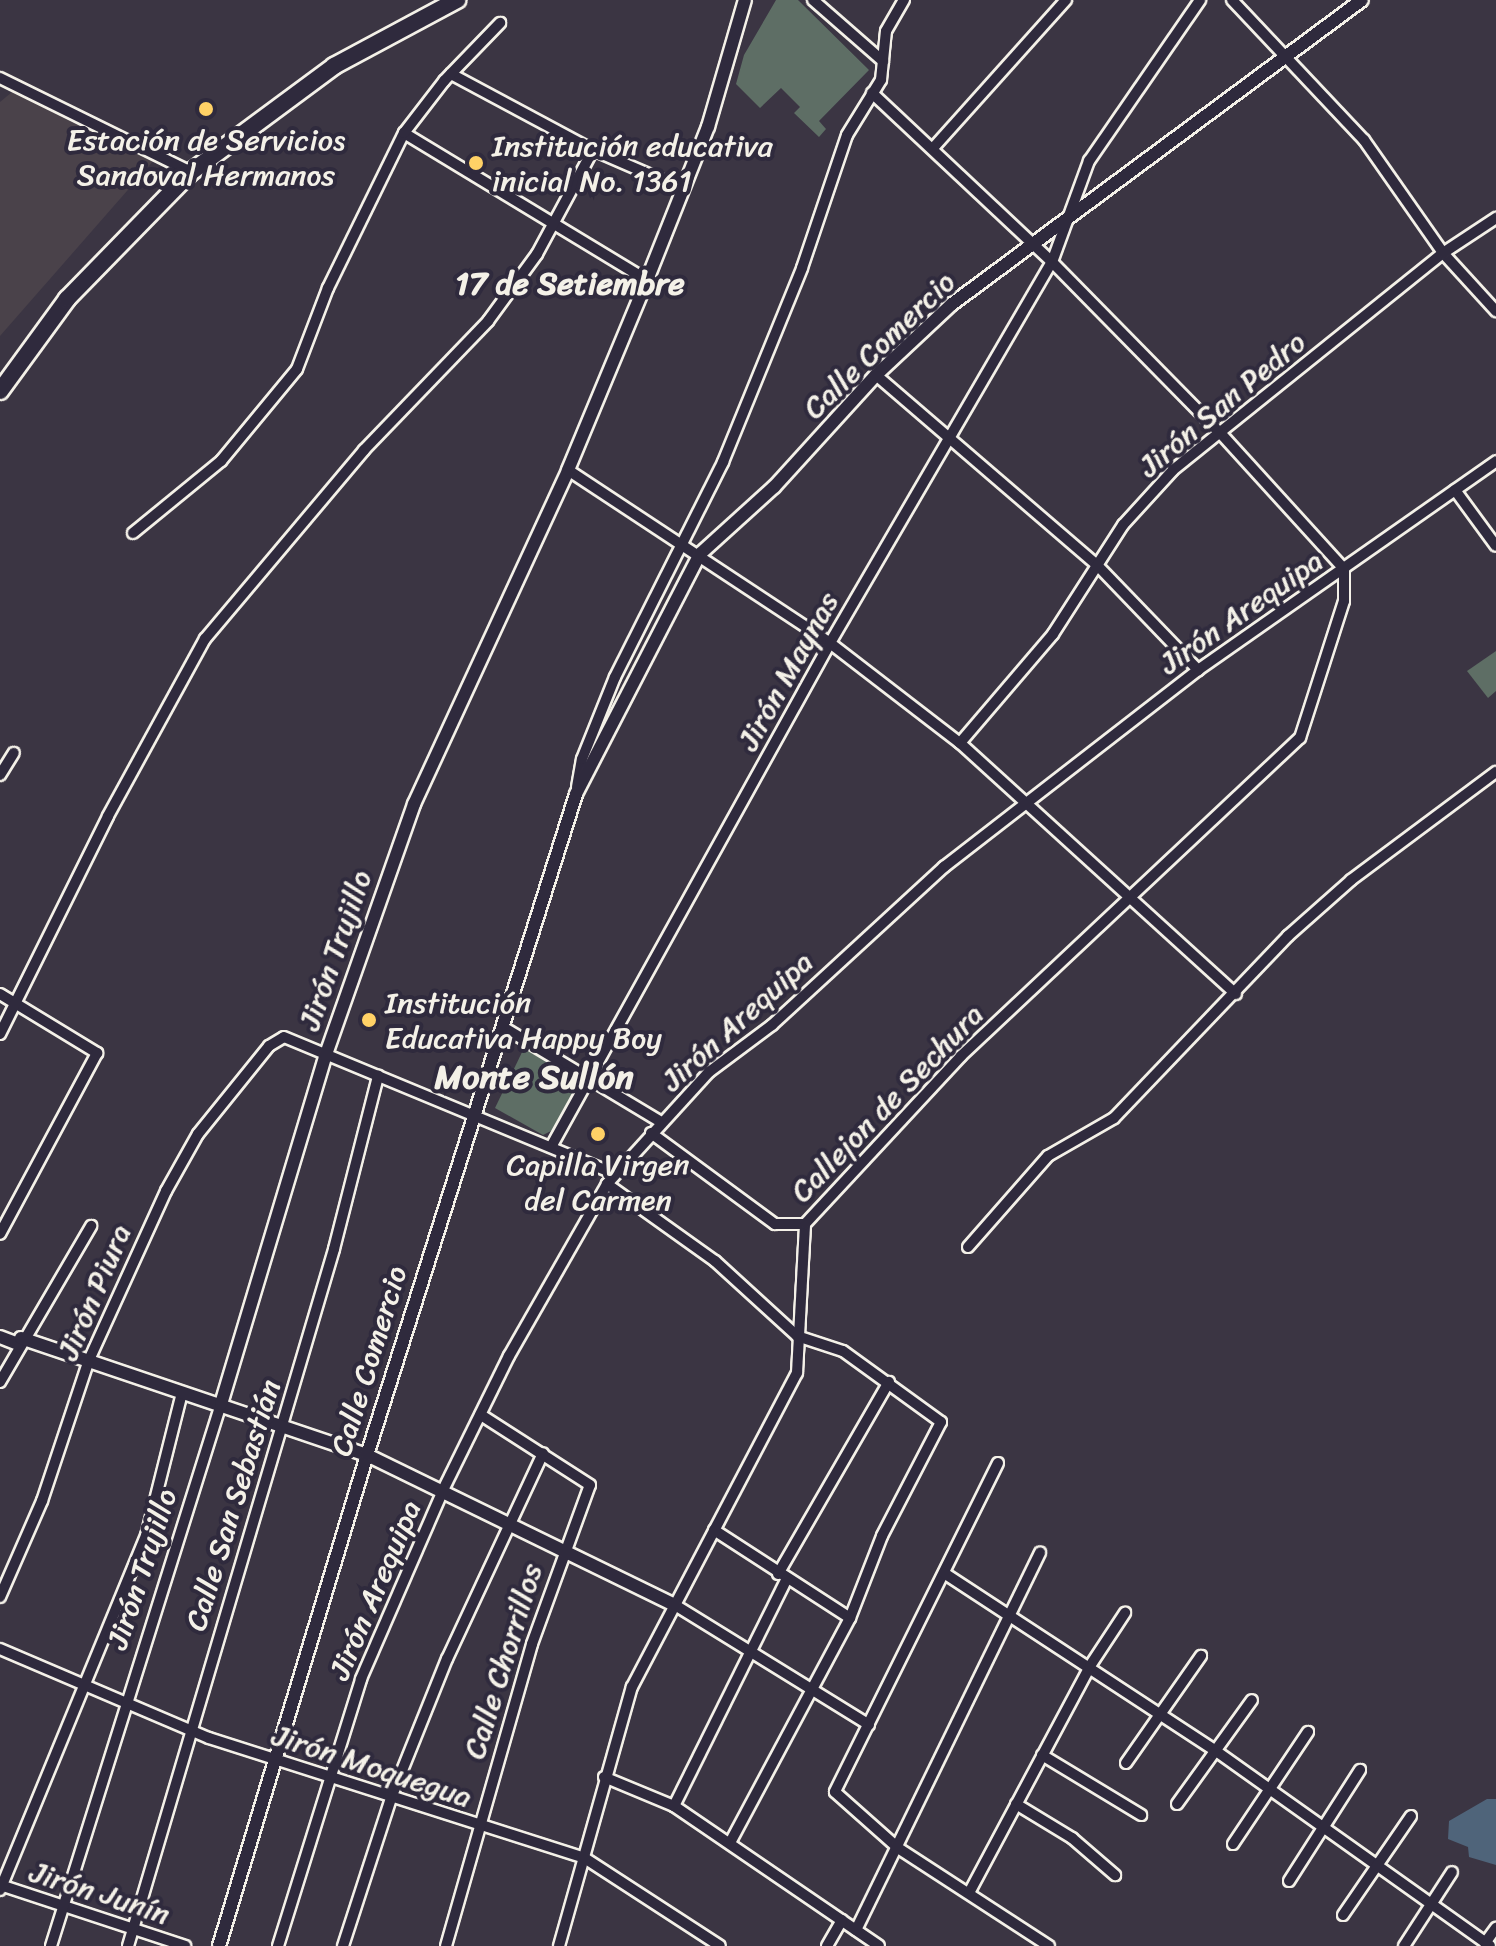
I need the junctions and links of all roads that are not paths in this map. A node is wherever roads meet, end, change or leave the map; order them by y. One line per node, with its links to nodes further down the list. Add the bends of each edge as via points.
1 (457, 0): 18 (main road, via 334,66)
2 (745, 0): 19 (street, Jirón Trujillo, via 722,85)
3 (813, 0): 11 (street)
4 (904, 0): 11 (street, Calle Comercio, via 886,31)
5 (1066, 0): 16 (street)
6 (1200, 0): 21 (street, Jirón Maynas, via 1089,161)
7 (1232, 0): 10 (street)
8 (1362, 0): 10 (street, Calle Comercio)
9 (500, 23): 12 (street)
10 (1289, 57): 21 (street, Calle Comercio); 24 (street, via 1364,140)
11 (883, 61): 14 (street, Calle Comercio)
12 (451, 74): 15 (street); 17 (street)
13 (0, 78): 18 (street)
14 (872, 93): 16 (street); 36 (street, Calle Comercio, via 841,150 802,268 723,462)
15 (404, 133): 22 (street); 35 (street, via 319,308 297,369 221,461)
16 (934, 147): 23 (street)
17 (593, 150): 19 (street); 22 (street)
18 (191, 172): 29 (main road, via 67,299)
19 (683, 189): 26 (street, Jirón Trujillo)
20 (1496, 218): 24 (street, Jirón San Pedro)
21 (1069, 220): 23 (street, Calle Comercio); 25 (street, Jirón Maynas)
22 (555, 224): 26 (street); 52 (street, via 488,321 364,450 205,639 108,816)
23 (1034, 245): 25 (street); 28 (street, Calle Comercio, via 952,304)
24 (1443, 253): 27 (street); 30 (street, Jirón San Pedro)
25 (1052, 262): 30 (street); 31 (street, Jirón Maynas)
26 (647, 280): 33 (street, Jirón Trujillo)
27 (1496, 311)
28 (876, 375): 31 (street); 38 (street, Calle Comercio, via 774,487)
29 (0, 391)
30 (1221, 434): 39 (street, Jirón San Pedro, via 1173,470 1123,525); 40 (street)
31 (948, 437): 39 (street); 41 (street, Jirón Maynas)
32 (1496, 461): 34 (street, Jirón Arequipa)
33 (568, 470): 36 (street); 55 (street, Jirón Trujillo, via 437,749)
34 (1455, 490): 37 (street); 40 (street, Jirón Arequipa)
35 (133, 533)
36 (682, 543): 38 (street); 47 (street, Calle Comercio, via 596,719)
37 (1496, 546)
38 (700, 554): 41 (street); 47 (street, Calle Comercio)
39 (1097, 565): 42 (street); 43 (street, Jirón San Pedro, via 1053,634)
40 (1344, 569): 42 (street, Jirón Arequipa); 49 (street, Callejon de Sechura, via 1344,601 1300,738)
41 (830, 643): 43 (street); 57 (street, Jirón Maynas)
42 (1198, 670): 48 (street, Jirón Arequipa)
43 (960, 743): 48 (street)
44 (14, 753): 46 (street)
45 (1496, 772): 51 (street, via 1351,880 1288,936)
46 (0, 775)
47 (576, 794): 53 (street, Calle Comercio)
48 (1028, 800): 49 (street); 59 (street, Jirón Arequipa, via 944,867 772,1025 709,1072)
49 (1131, 895): 51 (street); 64 (street, Callejon de Sechura, via 961,1056)
50 (0, 994): 52 (street)
51 (1236, 994): 67 (street, via 1114,1118 1048,1156)
52 (18, 1005): 54 (street); 66 (street, via 97,1053)
53 (503, 1027): 57 (street); 58 (street, Calle Comercio)
54 (0, 1034)
55 (325, 1057): 56 (street); 71 (street, Jirón Piura, via 284,1037 259,1056 198,1134 166,1191); 75 (street, Jirón Trujillo)
56 (378, 1076): 58 (street); 77 (street, Calle San Sebastián)
57 (593, 1078): 59 (street); 61 (street, Jirón Maynas)
58 (477, 1115): 61 (street); 79 (street, Calle Comercio)
59 (661, 1122): 60 (street, Jirón Arequipa)
60 (651, 1133): 62 (street, Jirón Arequipa); 64 (street, via 775,1224)
61 (551, 1147): 62 (street)
62 (615, 1174): 63 (street, Jirón Arequipa)
63 (607, 1184): 68 (street, via 715,1261); 76 (street, Jirón Arequipa)
64 (805, 1224): 68 (street, Callejon de Sechura)
65 (91, 1226): 70 (street)
66 (0, 1234)
67 (968, 1247)
68 (797, 1336): 73 (street, via 825,1341); 83 (street, Callejon de Sechura, via 797,1373)
69 (0, 1337): 70 (street)
70 (19, 1341): 71 (street); 72 (street)
71 (89, 1360): 74 (street); 88 (street, Jirón Piura, via 42,1501)
72 (0, 1382)
73 (889, 1382): 87 (street); 91 (street, via 941,1422 882,1536)
74 (182, 1393): 75 (street); 97 (street, via 146,1536)
75 (221, 1404): 77 (street); 99 (street, Jirón Trujillo, via 171,1573)
76 (481, 1415): 78 (street); 81 (street, Jirón Arequipa)
77 (283, 1424): 79 (street); 103 (street, Calle San Sebastián)
78 (543, 1453): 82 (street); 84 (street, Calle Chorrillos, via 590,1485)
79 (367, 1455): 81 (street); 107 (street, Calle Comercio)
80 (998, 1463): 86 (street)
81 (443, 1490): 82 (street); 110 (street, Jirón Arequipa, via 361,1679)
82 (511, 1523): 84 (street); 113 (street, via 447,1659)
83 (714, 1530): 87 (street); 89 (street, Callejon de Sechura)
84 (563, 1547): 89 (street); 119 (street, Calle Chorrillos)
85 (1040, 1553): 92 (street)
86 (944, 1573): 92 (street); 102 (street)
87 (782, 1577): 91 (street); 94 (street)
88 (0, 1597)
89 (675, 1605): 94 (street); 111 (street, Callejon de Sechura, via 632,1687)
90 (1125, 1613): 96 (street)
91 (850, 1618): 98 (street)
92 (1010, 1618): 96 (street); 123 (street)
93 (0, 1649): 97 (street, Jirón Moquegua)
94 (752, 1650): 98 (street); 116 (street)
95 (1201, 1656): 101 (street)
96 (1090, 1666): 101 (street); 106 (street)
97 (88, 1686): 99 (street, Jirón Moquegua); 129 (street)
98 (813, 1689): 102 (street); 121 (street)
99 (126, 1700): 103 (street, Jirón Moquegua); 132 (street, Jirón Trujillo)
100 (1252, 1700): 105 (street)
101 (1161, 1714): 105 (street); 108 (street)
102 (869, 1725): 123 (street, via 835,1792)
103 (191, 1730): 107 (street, Jirón Moquegua); 136 (street, Calle San Sebastián)
104 (1308, 1732): 112 (street)
105 (1216, 1751): 112 (street); 115 (street)
106 (1042, 1755): 114 (street); 117 (street)
107 (276, 1761): 110 (street, Jirón Moquegua); 142 (street, Calle Comercio)
108 (1126, 1763)
109 (1360, 1770): 120 (street)
110 (327, 1777): 113 (street, Jirón Moquegua); 143 (street, Jirón Arequipa)
111 (604, 1777): 116 (street); 124 (street, Callejon de Sechura)
112 (1267, 1788): 120 (street); 122 (street)
113 (391, 1798): 119 (street, Jirón Moquegua); 144 (street)
114 (1016, 1804): 127 (street, via 1072,1838); 130 (street)
115 (1177, 1804)
116 (674, 1806): 121 (street)
117 (1141, 1815)
118 (1411, 1816): 125 (street)
119 (481, 1825): 124 (street, Jirón Moquegua); 145 (street, Calle Chorrillos)
120 (1322, 1828): 125 (street); 128 (street)
121 (731, 1841): 134 (street)
122 (1233, 1844)
123 (898, 1848): 130 (street); 137 (street)
124 (583, 1857): 146 (street, Callejon de Sechura); 147 (street, Jirón Moquegua)
125 (1375, 1868): 131 (street); 133 (street)
126 (1452, 1872): 131 (street)
127 (1115, 1875)
128 (1289, 1881)
129 (1, 1887): 132 (street, Jirón Junín)
130 (969, 1893): 150 (street)
131 (1431, 1904): 138 (street); 151 (street)
132 (61, 1907): 136 (street, Jirón Junín); 139 (street, Jirón Trujillo)
133 (1343, 1915)
134 (842, 1920): 137 (street); 148 (street)
135 (1496, 1928): 138 (street)
136 (132, 1930): 140 (street, Calle San Sebastián); 141 (street, Jirón Junín)
137 (856, 1930): 149 (street)
138 (1487, 1944)
139 (51, 1946)
140 (128, 1946)
141 (185, 1946)
142 (219, 1946)
143 (278, 1946)
144 (343, 1946)
145 (446, 1946)
146 (559, 1946)
147 (720, 1946)
148 (827, 1946)
149 (879, 1946)
150 (1049, 1946)
151 (1404, 1946)

